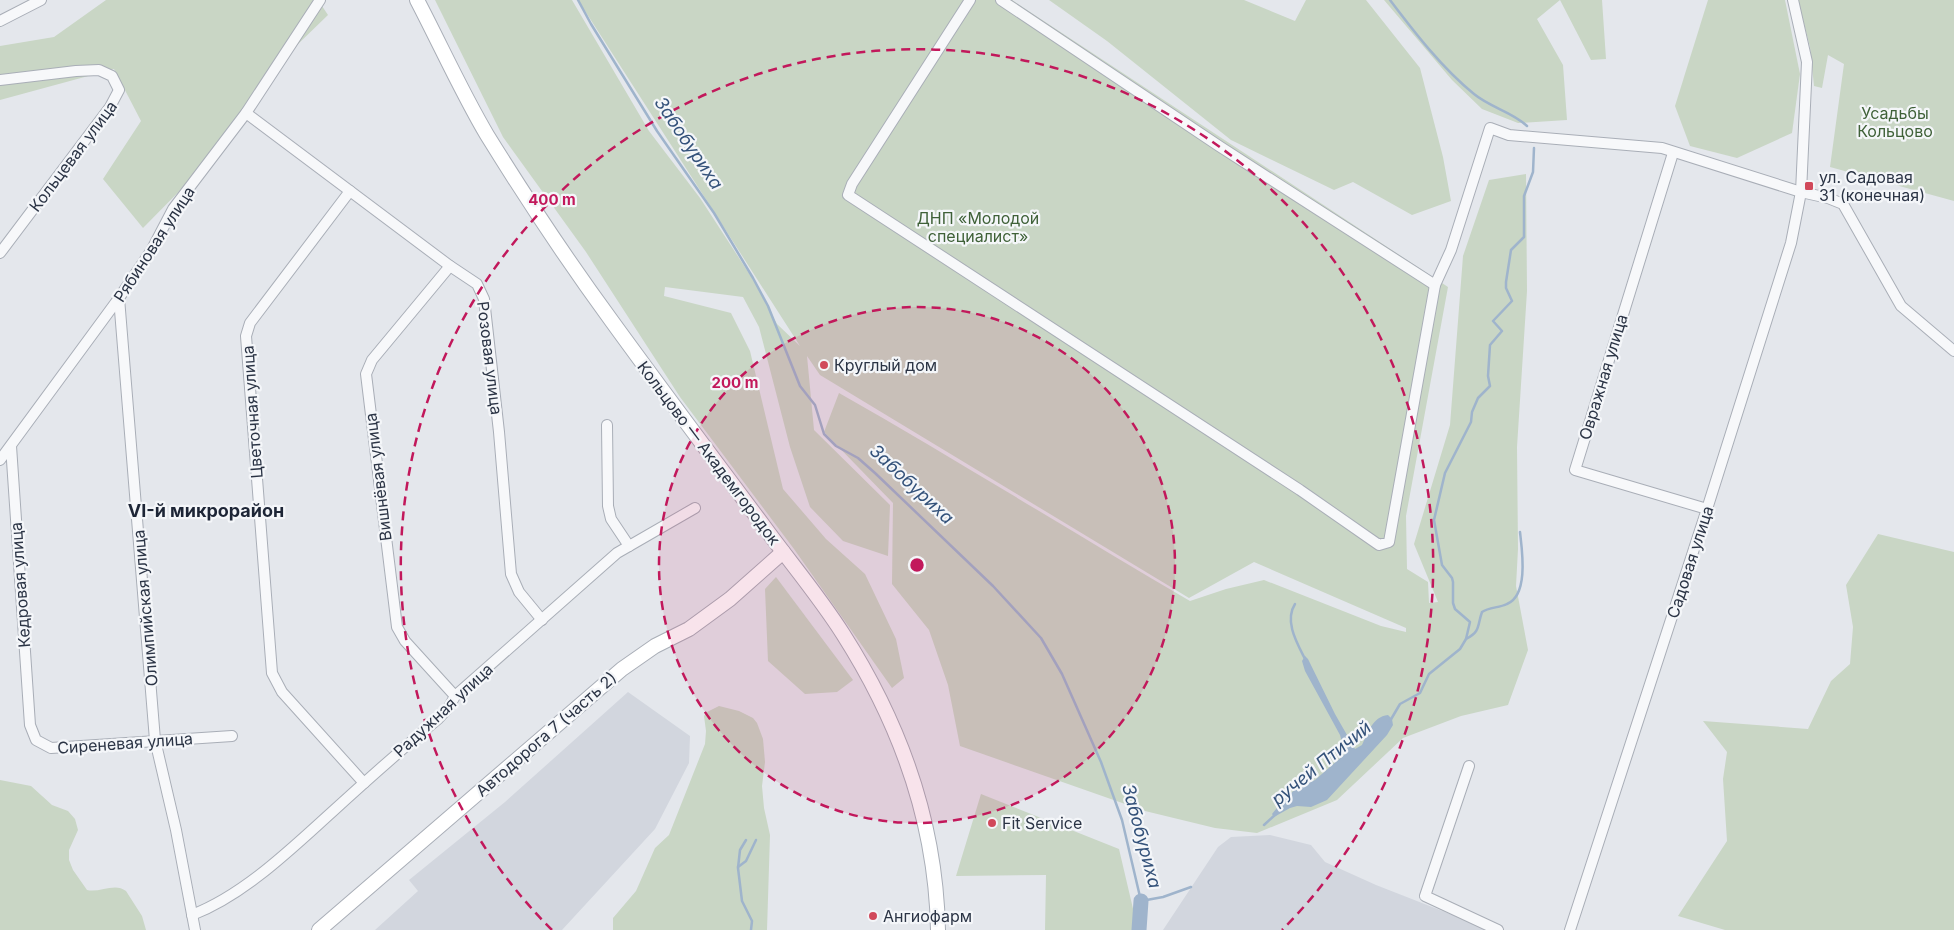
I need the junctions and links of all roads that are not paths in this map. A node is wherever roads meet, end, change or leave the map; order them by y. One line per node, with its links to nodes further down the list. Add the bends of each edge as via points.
1 (41, 0): 7 (street)
2 (320, 0): 9 (street, Рябиновая улица)
3 (417, 0): 24 (main road, Кольцово — Академгородок, via 486,133 545,225 609,318)
4 (970, 0): 15 (street, via 848,195 1379,545 1388,542)
5 (1001, 0): 15 (street)
6 (1793, 0): 12 (street, Садовая улица, via 1807,62)
7 (0, 21)
8 (0, 80): 13 (street, Кольцевая улица, via 99,70 112,76 119,90 110,108)
9 (246, 113): 11 (street, Розовая улица); 16 (street, Рябиновая улица, via 174,209 151,251)
10 (1672, 153): 12 (street); 15 (street, via 1662,148 1509,136 1490,128 1450,250); 22 (street, Овражная улица, via 1574,470)
11 (350, 191): 14 (street, Розовая улица); 31 (street, Цветочная улица, via 250,323 246,336 272,673 282,692)
12 (1801, 192): 17 (street, via 1843,204 1901,306); 22 (street, Садовая улица, via 1791,243)
13 (0, 253)
14 (450, 266): 25 (street, Розовая улица, via 476,284 484,299 511,574 519,592); 26 (street, Вишнёвая улица, via 372,360 366,374 397,627 405,641)
15 (1435, 285)
16 (119, 298): 19 (street, Рябиновая улица); 29 (street, Олимпийская улица)
17 (1954, 351)
18 (607, 425): 23 (street, via 608,506 611,519)
19 (11, 446): 20 (street, Рябиновая улица); 27 (street, Кедровая улица)
20 (0, 460)
21 (695, 508): 23 (street, Радужная улица)
22 (1707, 509): 37 (street, Садовая улица)
23 (629, 546): 25 (street, Радужная улица)
24 (782, 552): 34 (main road, Автодорога 7 (часть 2), via 730,599 689,629 655,646 622,669); 35 (main road, Кольцово — Академгородок, via 842,632 873,684 895,734 927,830)
25 (542, 620): 26 (street, Радужная улица)
26 (455, 696): 31 (street, Радужная улица, via 438,719)
27 (30, 725): 29 (street, Сиреневая улица, via 36,740 52,748)
28 (232, 736): 29 (street, Сиреневая улица)
29 (155, 740): 32 (street, Олимпийская улица)
30 (1470, 766): 36 (street, via 1425,896)
31 (364, 783): 32 (street, Радужная улица, via 250,881 210,908)
32 (192, 915): 33 (street, Олимпийская улица)
33 (195, 930)
34 (320, 930)
35 (938, 930)
36 (1498, 930)
37 (1570, 930)

